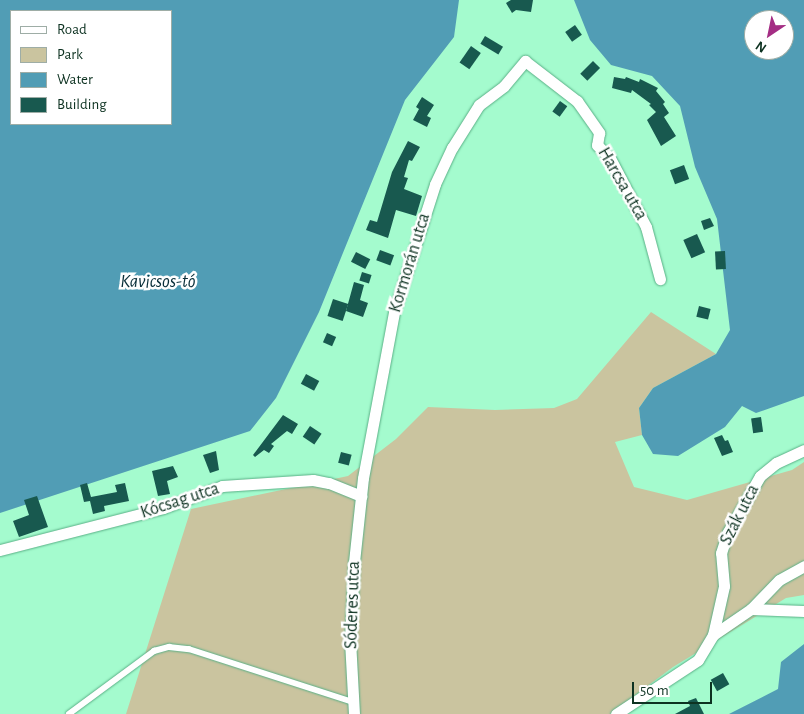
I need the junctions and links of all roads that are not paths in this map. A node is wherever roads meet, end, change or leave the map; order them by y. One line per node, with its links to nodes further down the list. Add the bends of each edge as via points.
1 (526, 61): 2 (street, Harcsa utca, via 576,101 599,133 597,145 610,158 646,227); 4 (street, Kormorán utca, via 504,86 479,105 452,148 435,184 394,312)
2 (660, 279)
3 (804, 450): 9 (street, Szák utca, via 776,462 760,476 728,532 721,553 724,586)
4 (362, 496): 5 (street, Kócsag utca, via 313,480 222,486 154,510); 10 (street, Sóderes utca, via 354,562 350,641)
5 (0, 550)
6 (804, 566): 7 (street, Szák utca, via 779,580)
7 (751, 609): 8 (street); 9 (street, Szák utca)
8 (804, 611)
9 (713, 635): 13 (street, Szák utca, via 698,660)
10 (353, 702): 11 (lane, via 189,649 169,647 154,651); 12 (street, Sóderes utca)
11 (69, 714)
12 (354, 714)
13 (616, 714)

